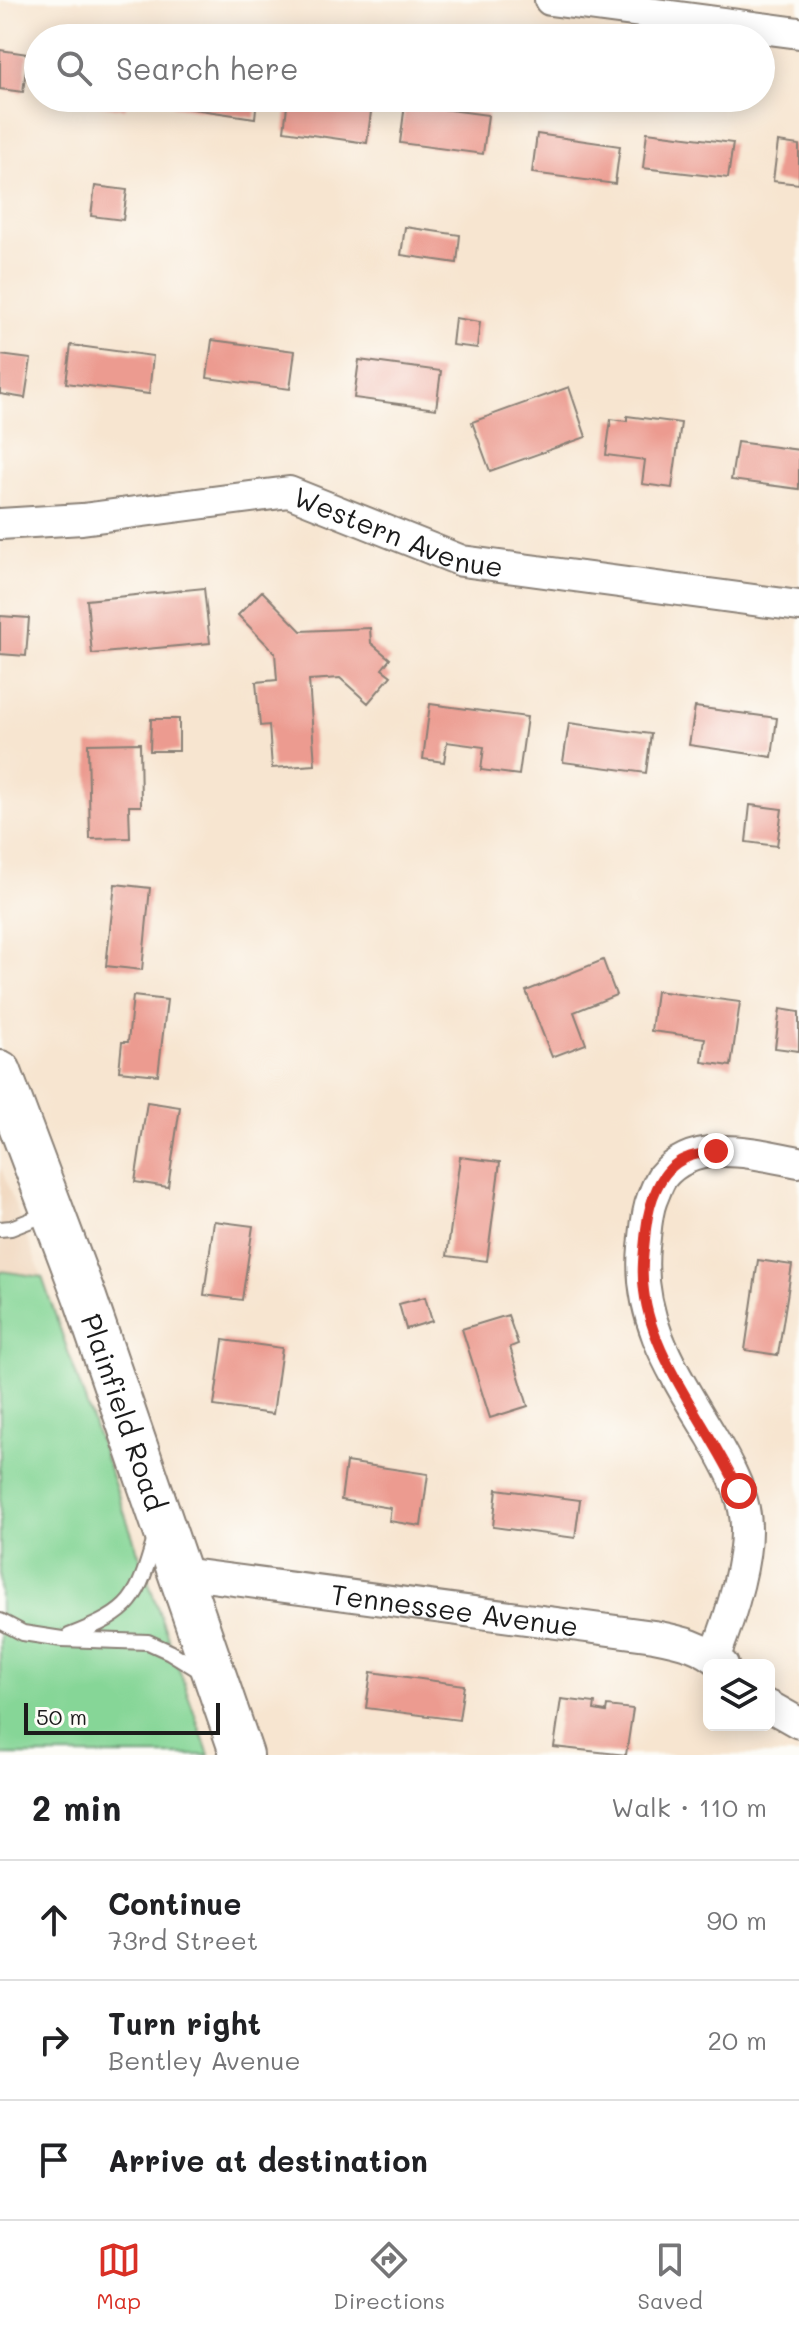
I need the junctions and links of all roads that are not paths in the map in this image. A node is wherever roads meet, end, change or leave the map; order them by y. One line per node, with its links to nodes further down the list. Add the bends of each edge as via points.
1 (550, 0): 2 (street)
2 (731, 24)
3 (775, 30): 4 (street)
4 (799, 33)
5 (0, 524): 6 (street, Western Avenue, via 82,519 289,492 462,561)
6 (799, 606)
7 (0, 1072): 9 (main road, Plainfield Road)
8 (799, 1162): 16 (street, via 716,1151 684,1158 661,1178 648,1209 643,1281 649,1316 725,1460 745,1510 739,1577)
9 (53, 1211): 10 (lane); 11 (main road, Plainfield Road)
10 (0, 1229)
11 (161, 1515): 12 (main road, Plainfield Road); 14 (lane, via 142,1584 124,1609)
12 (181, 1573): 15 (street, Tennessee Avenue, via 654,1636 690,1644); 17 (main road, Plainfield Road)
13 (0, 1621): 14 (lane, via 23,1633)
14 (62, 1639): 17 (lane, via 148,1642)
15 (716, 1659)
16 (719, 1659)
17 (218, 1682): 20 (main road, Plainfield Road)
18 (775, 1709): 19 (street)
19 (799, 1723)
20 (242, 1755)

